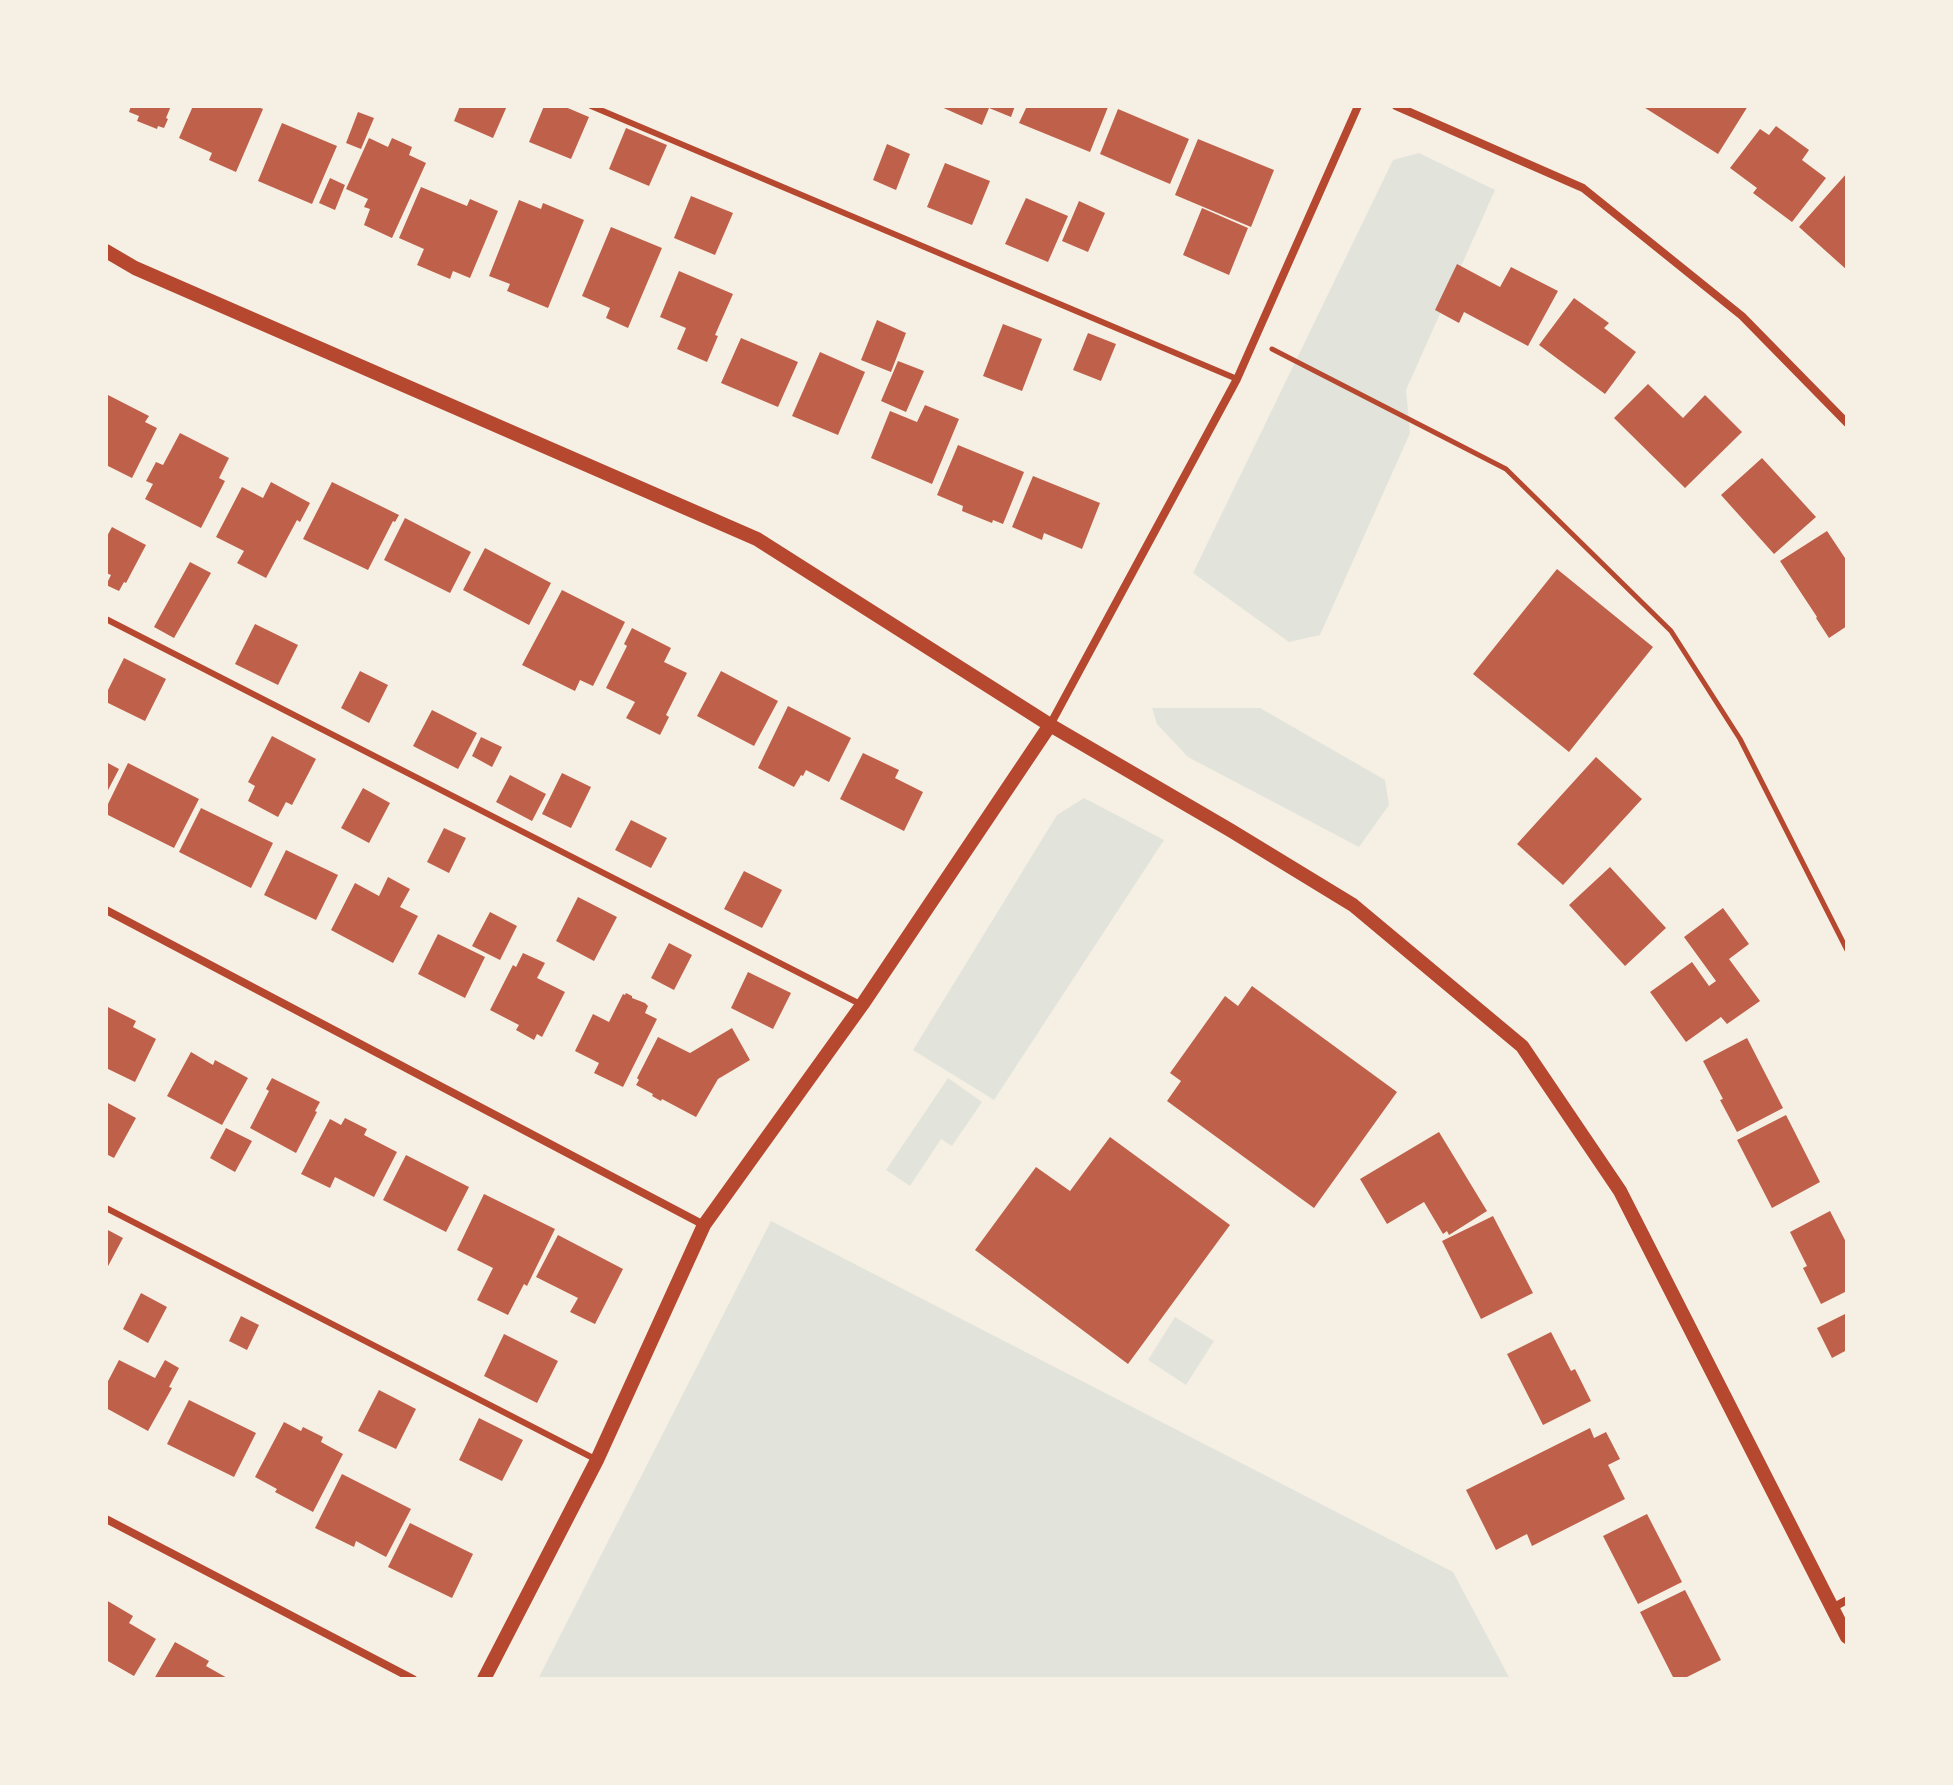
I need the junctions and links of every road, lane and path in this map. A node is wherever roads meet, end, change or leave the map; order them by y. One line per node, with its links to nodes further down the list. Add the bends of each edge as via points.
1 (591, 106): 6 (lane)
2 (1358, 106): 5 (street)
3 (1396, 106): 7 (street, via 1583,188 1742,316)
4 (106, 251): 9 (street, via 757,539)
5 (1254, 341): 6 (street); 11 (path, via 1506,469 1671,631 1740,739)
6 (1237, 379): 9 (street)
7 (1847, 423)
8 (106, 619): 12 (lane)
9 (1050, 725): 12 (street); 18 (street, via 1353,905 1522,1046 1620,1191)
10 (106, 910): 14 (street)
11 (1847, 950)
12 (862, 1005): 14 (street)
13 (106, 1208): 15 (lane)
14 (704, 1225): 15 (street)
15 (597, 1460): 21 (street)
16 (106, 1519): 20 (street)
17 (1847, 1600): 18 (street)
18 (1832, 1608): 19 (street)
19 (1847, 1637)
20 (413, 1679)
21 (484, 1679)

